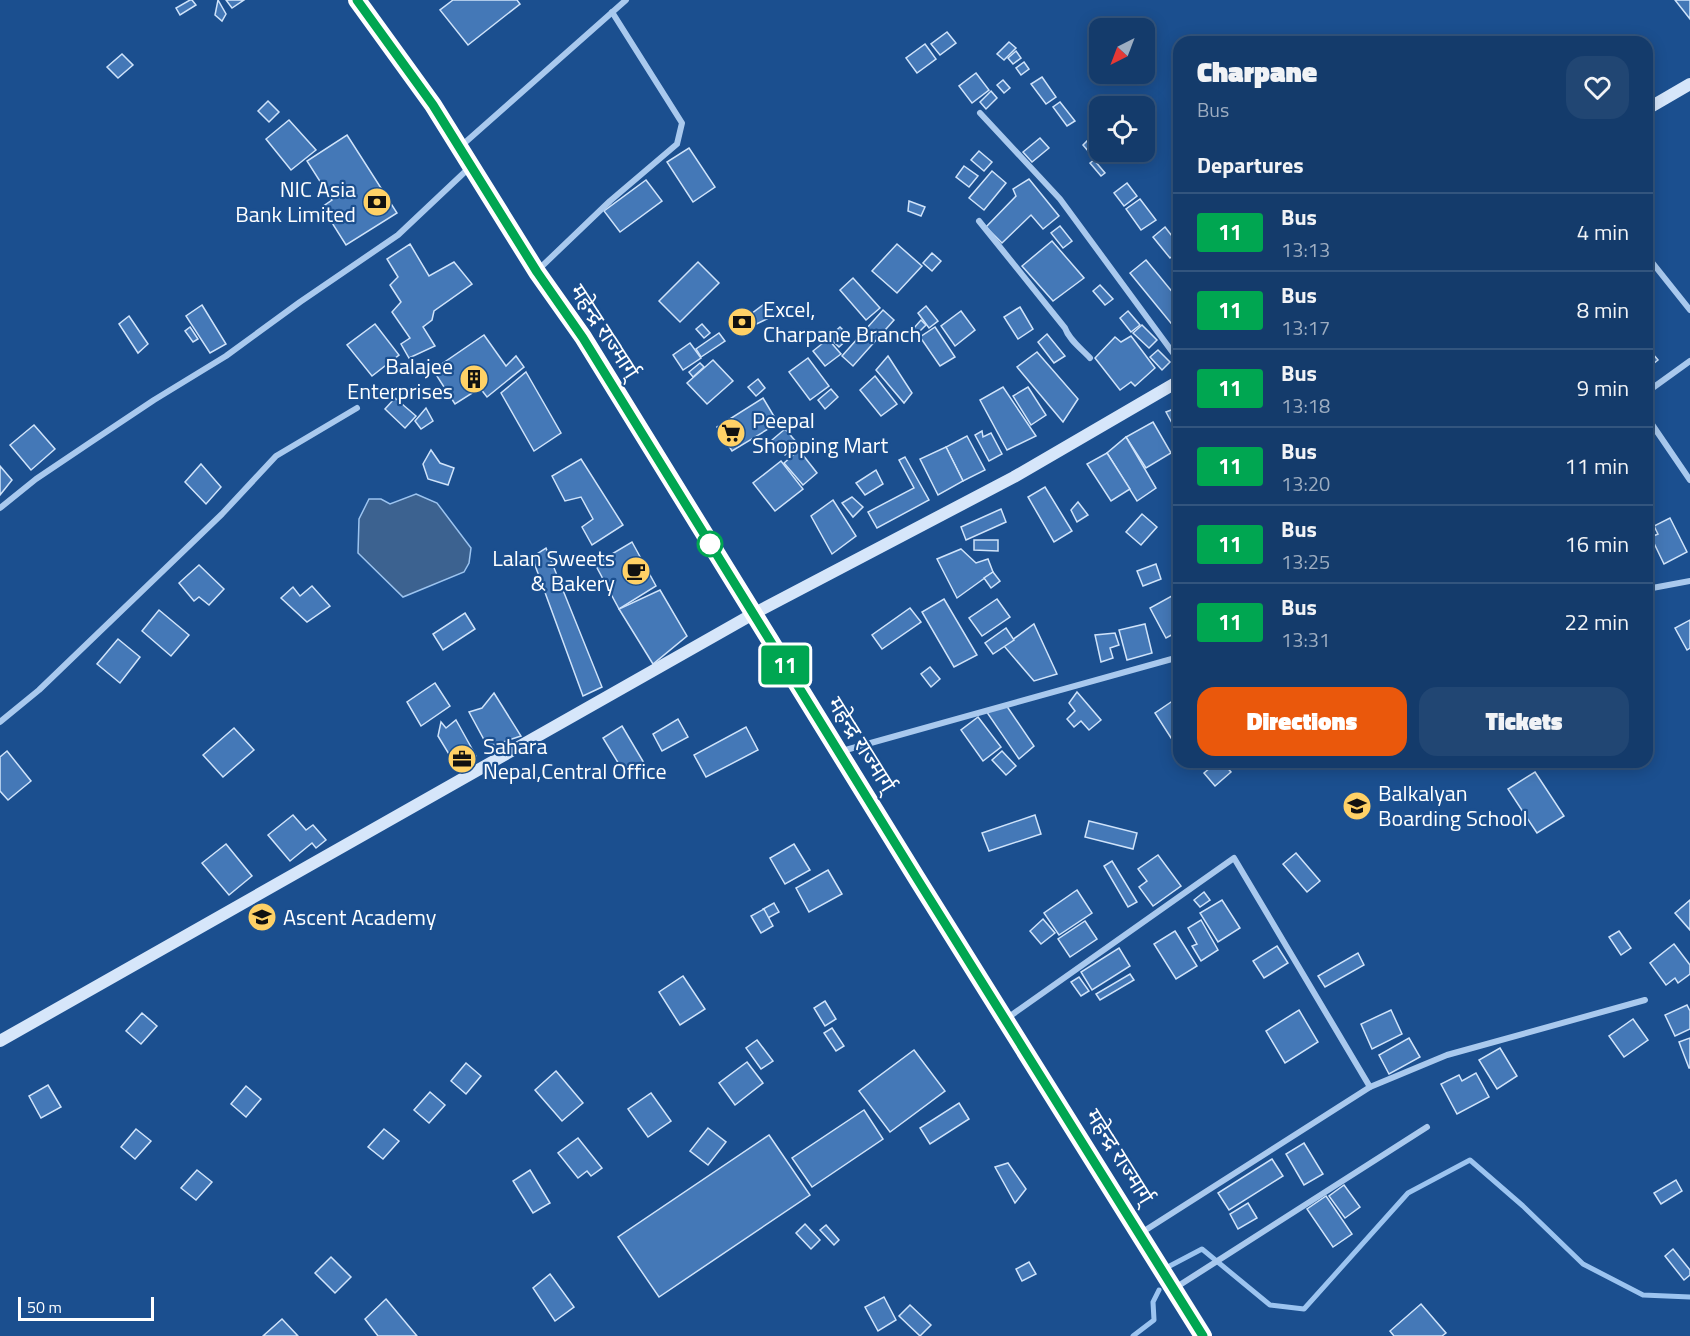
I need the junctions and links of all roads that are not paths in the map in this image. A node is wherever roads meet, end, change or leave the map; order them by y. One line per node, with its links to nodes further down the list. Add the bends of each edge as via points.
1 (357, 0): 7 (highway, महेन्द्र राज्मार्ग्)
2 (626, 0): 3 (street)
3 (612, 12): 7 (street); 11 (street, via 682,123 677,144 610,201)
4 (1690, 84): 5 (street)
5 (1653, 106)
6 (980, 114): 13 (street, via 1060,199)
7 (460, 147): 8 (highway, महेन्द्र राज्मार्ग्)
8 (471, 166): 11 (highway, महेन्द्र राज्मार्ग्); 21 (street, via 398,235)
9 (979, 221): 14 (street, via 1068,336)
10 (1653, 264): 12 (street)
11 (537, 272): 24 (highway, महेन्द्र राज्मार्ग्, via 583,338)
12 (1690, 310)
13 (1173, 353)
14 (1090, 358)
15 (1690, 361): 17 (street)
16 (1173, 384): 24 (street, via 1014,477)
17 (1653, 388)
18 (357, 408): 26 (street, via 276,456 222,514 39,690)
19 (1653, 426): 20 (street)
20 (1690, 480)
21 (0, 508)
22 (1690, 581): 23 (street)
23 (1653, 588)
24 (753, 614): 27 (highway, महेन्द्र राज्मार्ग्); 30 (street)
25 (1173, 659): 27 (street)
26 (0, 722)
27 (839, 752): 29 (highway, महेन्द्र राज्मार्ग्)
28 (1645, 1000): 31 (street, via 1447,1055)
29 (1006, 1019): 31 (street, via 1234,858); 33 (highway, महेन्द्र राज्मार्ग्)
30 (0, 1041)
31 (1370, 1087): 33 (street)
32 (1427, 1127): 34 (street)
33 (1140, 1234): 34 (highway, महेन्द्र राज्मार्ग्)
34 (1174, 1289): 35 (highway, महेन्द्र राज्मार्ग्)
35 (1203, 1336)

